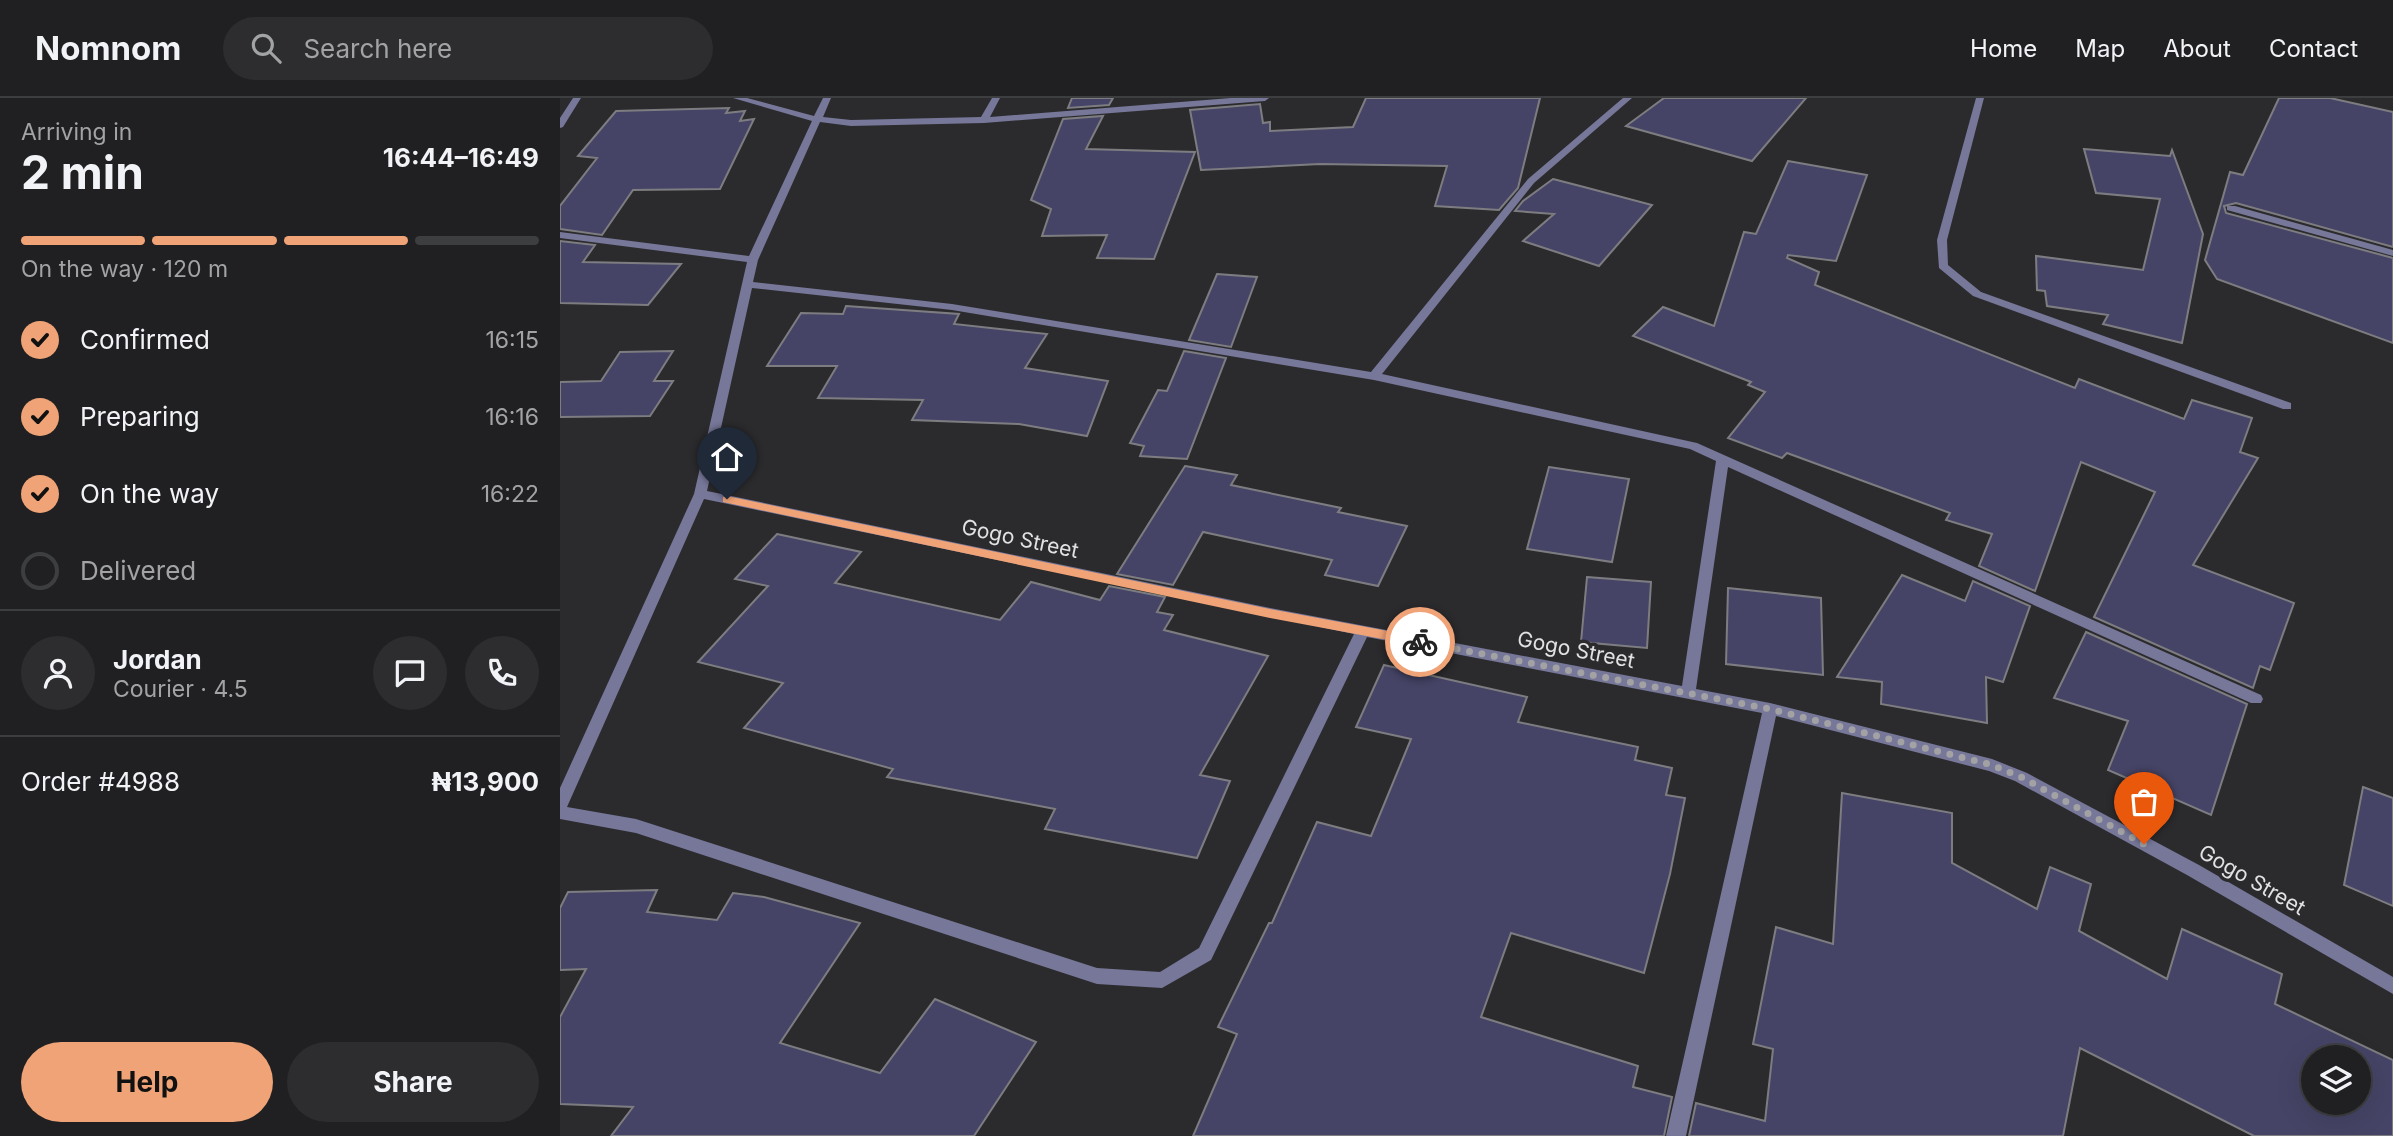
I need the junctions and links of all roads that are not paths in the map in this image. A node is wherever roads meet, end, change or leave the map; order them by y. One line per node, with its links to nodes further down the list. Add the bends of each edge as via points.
1 (577, 98): 10 (street)
2 (737, 98): 8 (street)
3 (827, 98): 8 (street)
4 (996, 98): 9 (street)
5 (1265, 98): 9 (street)
6 (1628, 98): 16 (street, via 1531,181)
7 (1980, 98): 17 (street, via 1942,240 1943,266 1977,293)
8 (816, 119): 9 (street, via 852,123); 14 (street)
9 (984, 120)
10 (560, 125)
11 (2231, 208): 13 (street)
12 (560, 234): 14 (street)
13 (2393, 253)
14 (753, 260): 15 (street)
15 (747, 284): 16 (street, via 952,307); 19 (street)
16 (1374, 376): 18 (street, via 1657,436)
17 (2287, 406)
18 (1723, 459): 21 (street); 22 (street)
19 (700, 494): 20 (street, Gogo Street); 24 (street)
20 (1363, 631): 21 (street, Gogo Street); 25 (street, via 1205,954 1162,980 1097,976 636,826)
21 (1688, 692): 23 (street, Gogo Street)
22 (2256, 699)
23 (1770, 709): 26 (street, Gogo Street, via 1981,762 2021,777); 27 (street)
24 (560, 804)
25 (560, 813)
26 (2393, 986)
27 (1676, 1136)

